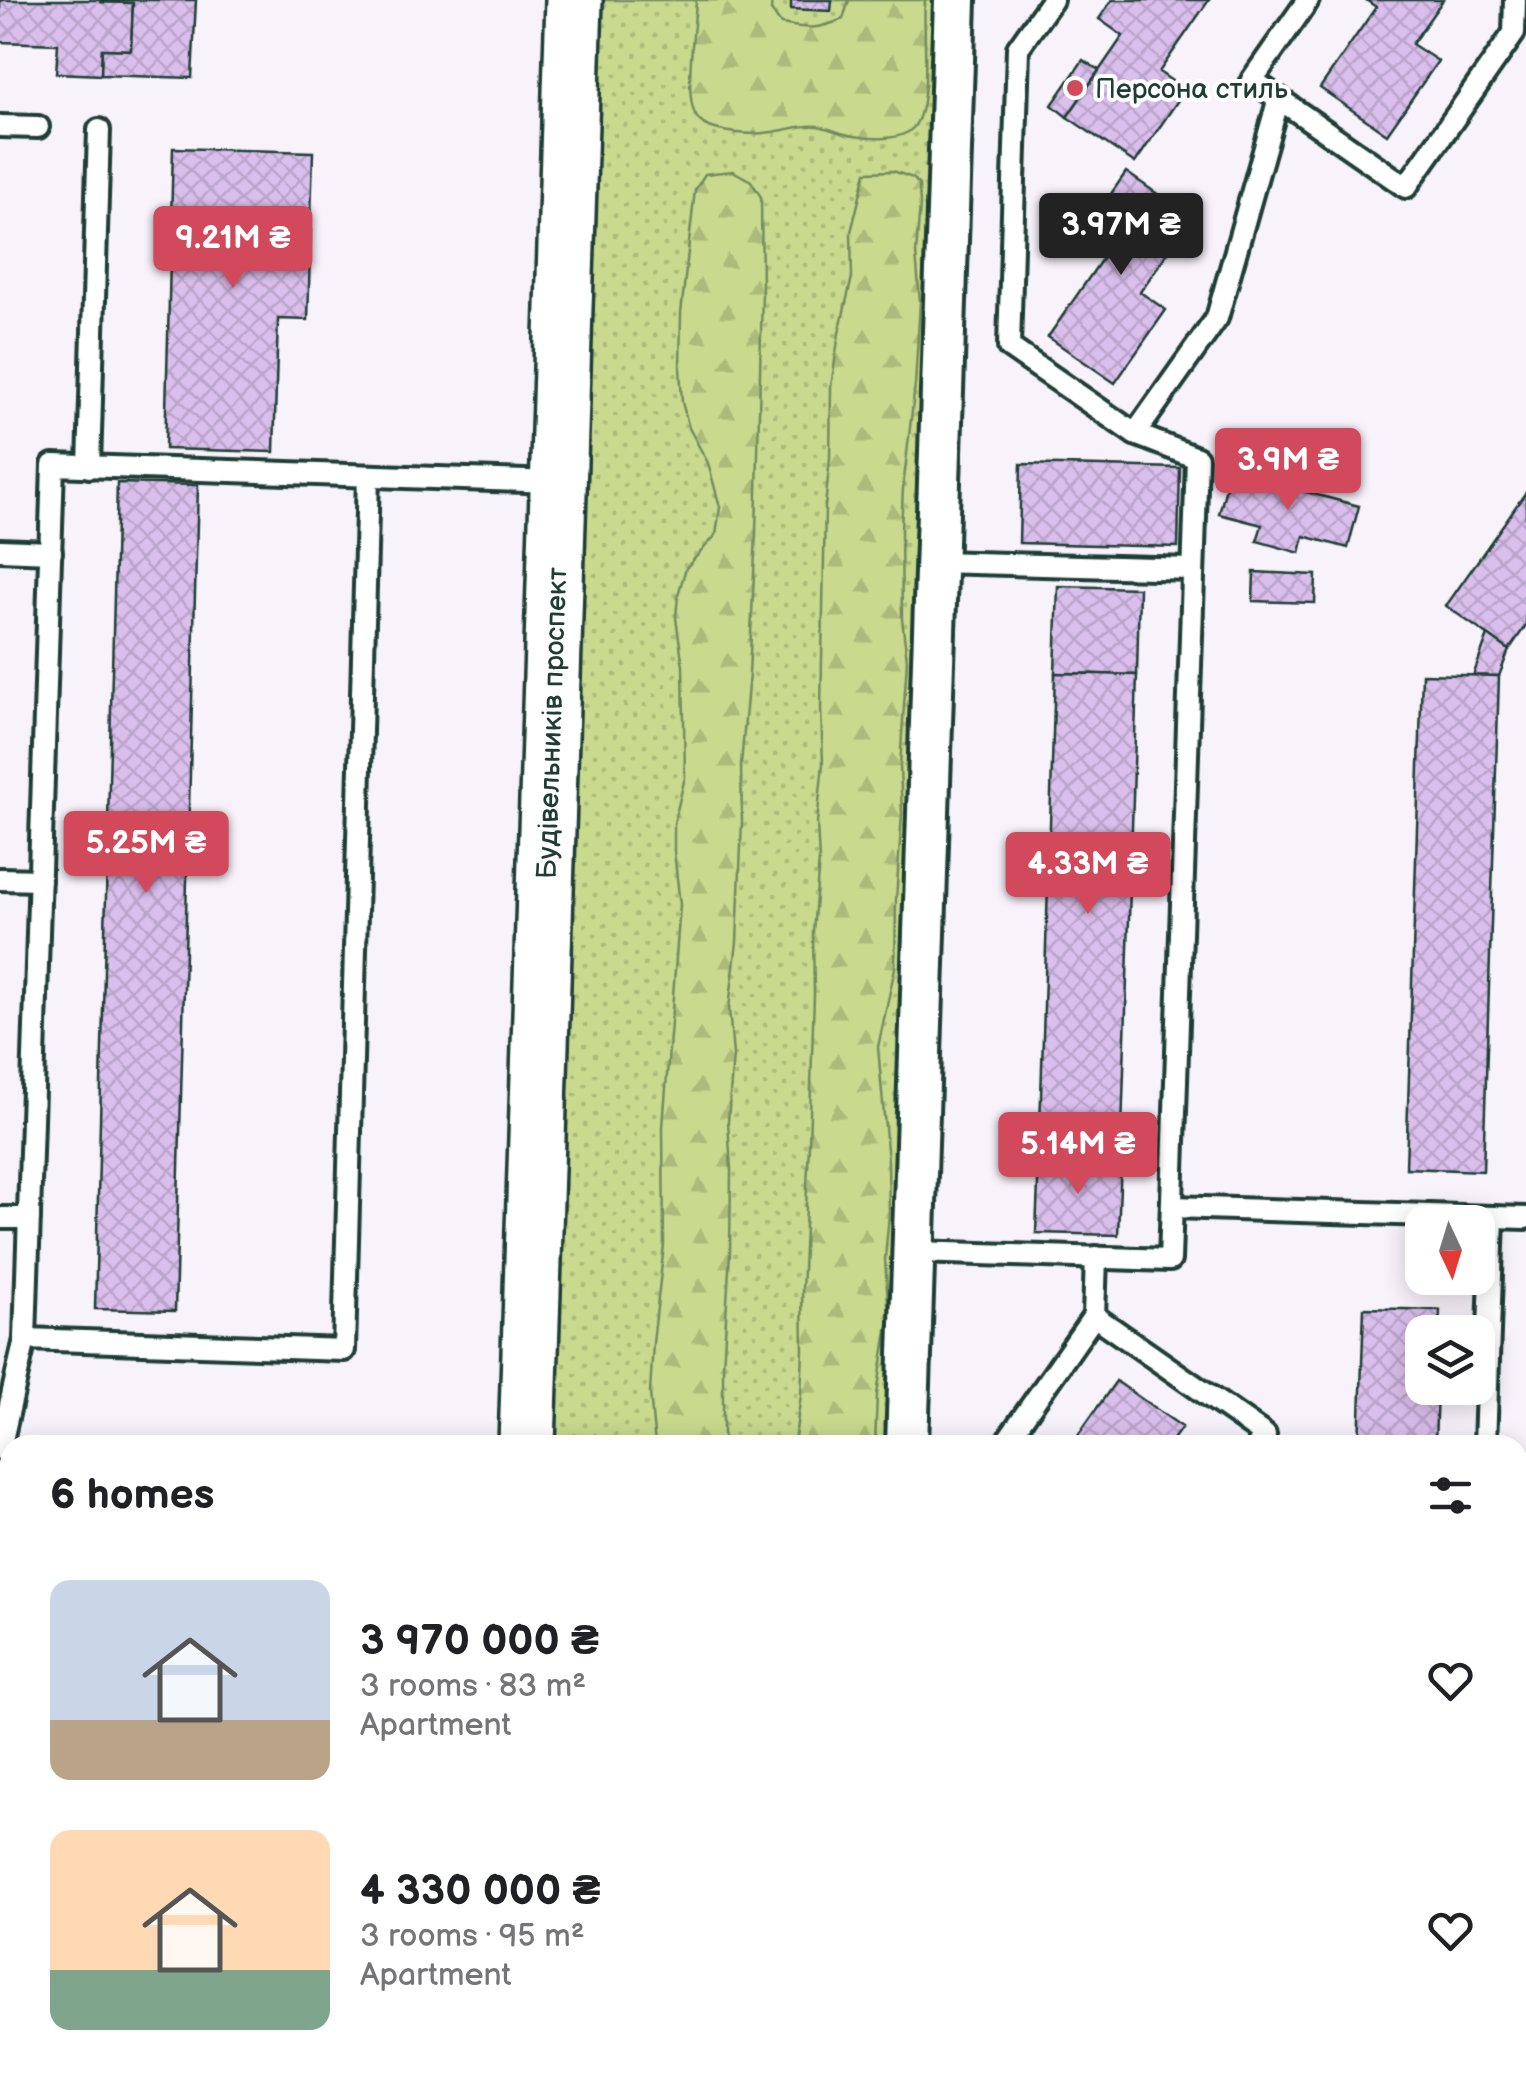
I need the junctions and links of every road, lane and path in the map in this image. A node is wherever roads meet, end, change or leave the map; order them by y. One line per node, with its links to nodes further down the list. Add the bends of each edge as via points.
1 (574, 0): 14 (main road, Будівельників проспект)
2 (955, 0): 17 (street)
3 (1052, 0): 11 (lane, via 1018,48 1009,347)
4 (1515, 0): 6 (lane)
5 (1304, 2): 7 (lane, via 1252,80)
6 (1520, 33): 7 (lane, via 1406,187)
7 (1279, 98): 11 (lane, via 1217,318)
8 (0, 126): 9 (lane)
9 (38, 127)
10 (99, 130): 12 (lane)
11 (1136, 434): 18 (lane, via 1196,458)
12 (89, 467): 13 (lane); 16 (lane, via 53,466)
13 (368, 476): 14 (lane); 31 (lane, via 344,1350)
14 (558, 482): 33 (main road, Будівельників проспект)
15 (0, 550): 16 (lane)
16 (50, 552): 20 (lane)
17 (936, 562): 18 (lane); 27 (street)
18 (1192, 569): 21 (lane)
19 (0, 879): 20 (lane)
20 (40, 880): 25 (lane)
21 (1172, 1207): 22 (lane); 28 (lane, via 1170,1260)
22 (1405, 1214)
23 (1495, 1217): 26 (lane)
24 (0, 1218): 25 (lane)
25 (29, 1218): 31 (lane)
26 (1526, 1218)
27 (914, 1252): 28 (lane); 34 (street)
28 (1096, 1258): 30 (lane)
29 (1490, 1295): 37 (lane)
30 (1094, 1316): 35 (lane); 36 (lane)
31 (25, 1339): 32 (lane)
32 (3, 1435)
33 (527, 1435)
34 (907, 1435)
35 (1011, 1435)
36 (1265, 1435)
37 (1485, 1435)

